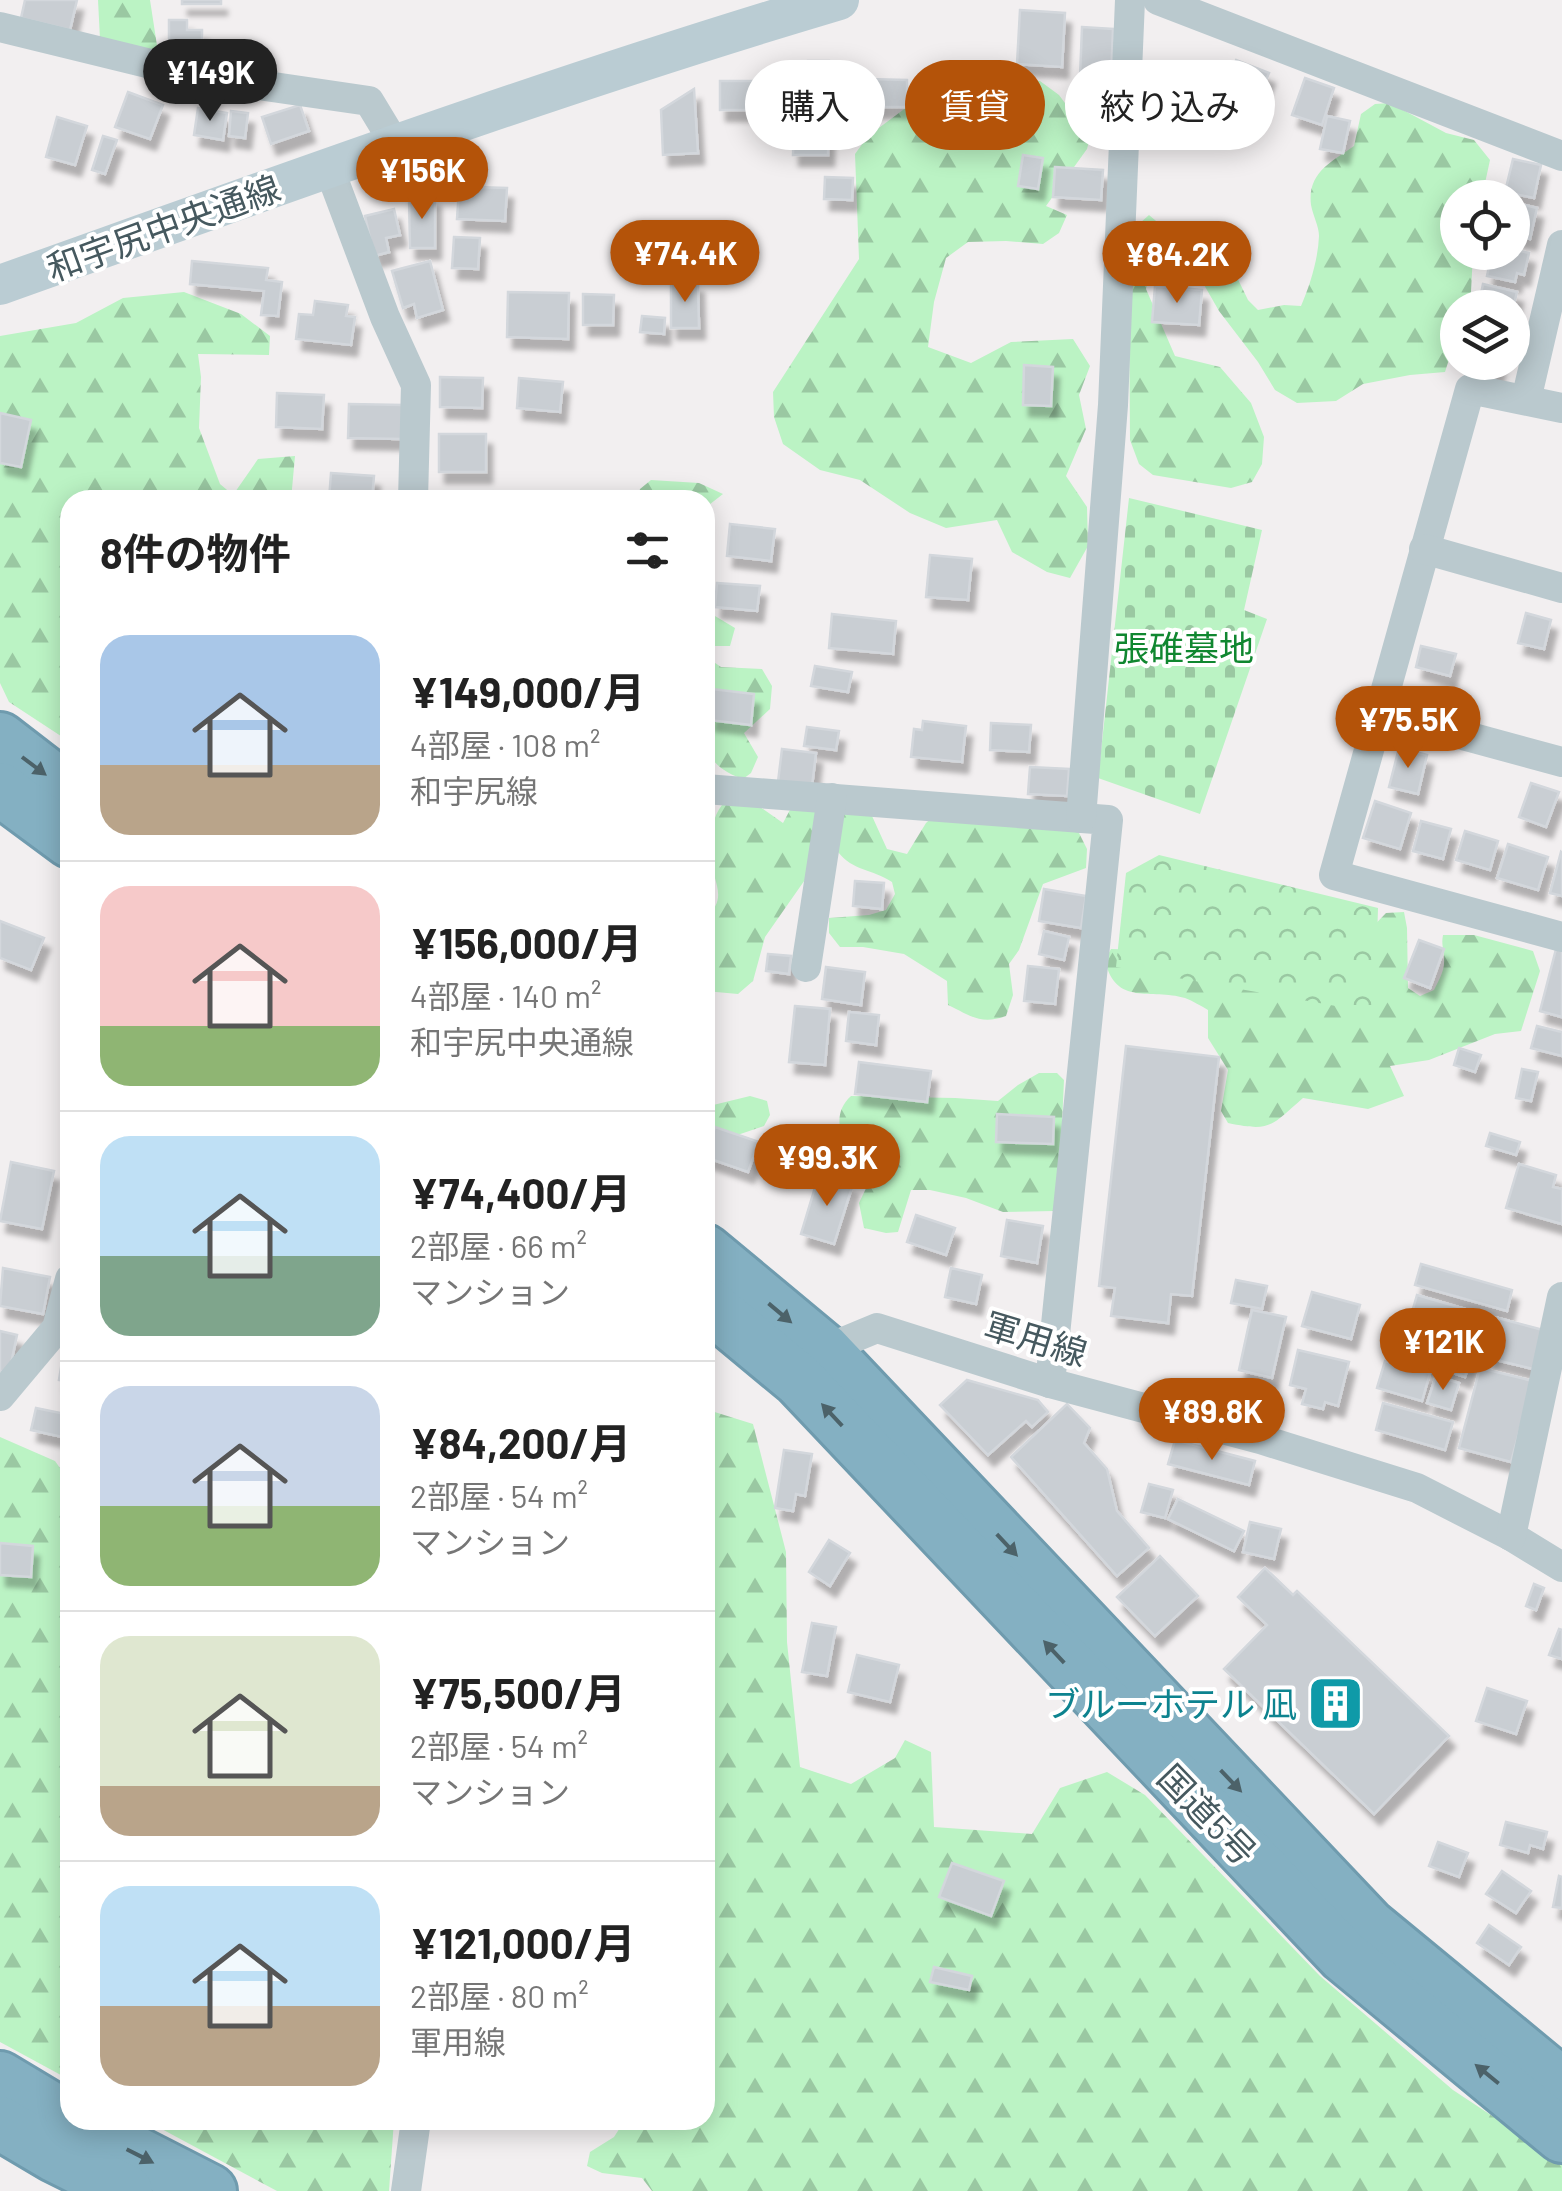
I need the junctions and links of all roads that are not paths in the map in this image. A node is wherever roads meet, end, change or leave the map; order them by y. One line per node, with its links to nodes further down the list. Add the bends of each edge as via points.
1 (839, 0): 5 (street, 和宇尻中央通線)
2 (1130, 0): 22 (street, via 1112,405)
3 (1158, 0): 6 (street)
4 (0, 27): 5 (street, via 204,77 369,101)
5 (395, 144): 7 (street, 和宇尻中央通線)
6 (1562, 156)
7 (329, 168): 9 (street, 和宇尻中央通線); 12 (street, via 416,385)
8 (1562, 244): 10 (street)
9 (0, 285)
10 (1526, 400): 11 (street); 13 (street, via 1470,388)
11 (1562, 408)
12 (413, 490)
13 (1424, 549): 14 (street); 15 (street)
14 (1562, 588)
15 (1378, 712): 17 (street); 24 (street, via 1334,875)
16 (0, 738): 18 (highway, one-way to 18)
17 (1562, 762)
18 (60, 784)
19 (0, 789): 23 (highway)
20 (715, 790): 21 (street)
21 (832, 798): 22 (street); 25 (street)
22 (1080, 818): 31 (street, via 1108,820)
23 (60, 834)
24 (1562, 937)
25 (806, 966)
26 (715, 1259): 30 (highway, 国道5号, one-way to 30)
27 (1562, 1297): 33 (street)
28 (715, 1310): 41 (highway, 国道5号, one-way to 28, via 1344,1956 799,1380)
29 (60, 1320): 32 (street)
30 (824, 1350): 31 (street, 軍用線, via 877,1328); 36 (highway, 国道5号, one-way to 36, via 1369,1926)
31 (1050, 1384): 33 (street, 軍用線, via 1417,1488)
32 (0, 1396)
33 (1511, 1536): 34 (street, 軍用線)
34 (1562, 1566)
35 (0, 2078): 37 (highway)
36 (1562, 2085)
37 (60, 2114)
38 (0, 2123): 42 (highway)
39 (90, 2130): 43 (highway, one-way to 43)
40 (415, 2130): 44 (street)
41 (1562, 2136)
42 (126, 2191)
43 (210, 2191)
44 (406, 2191)

